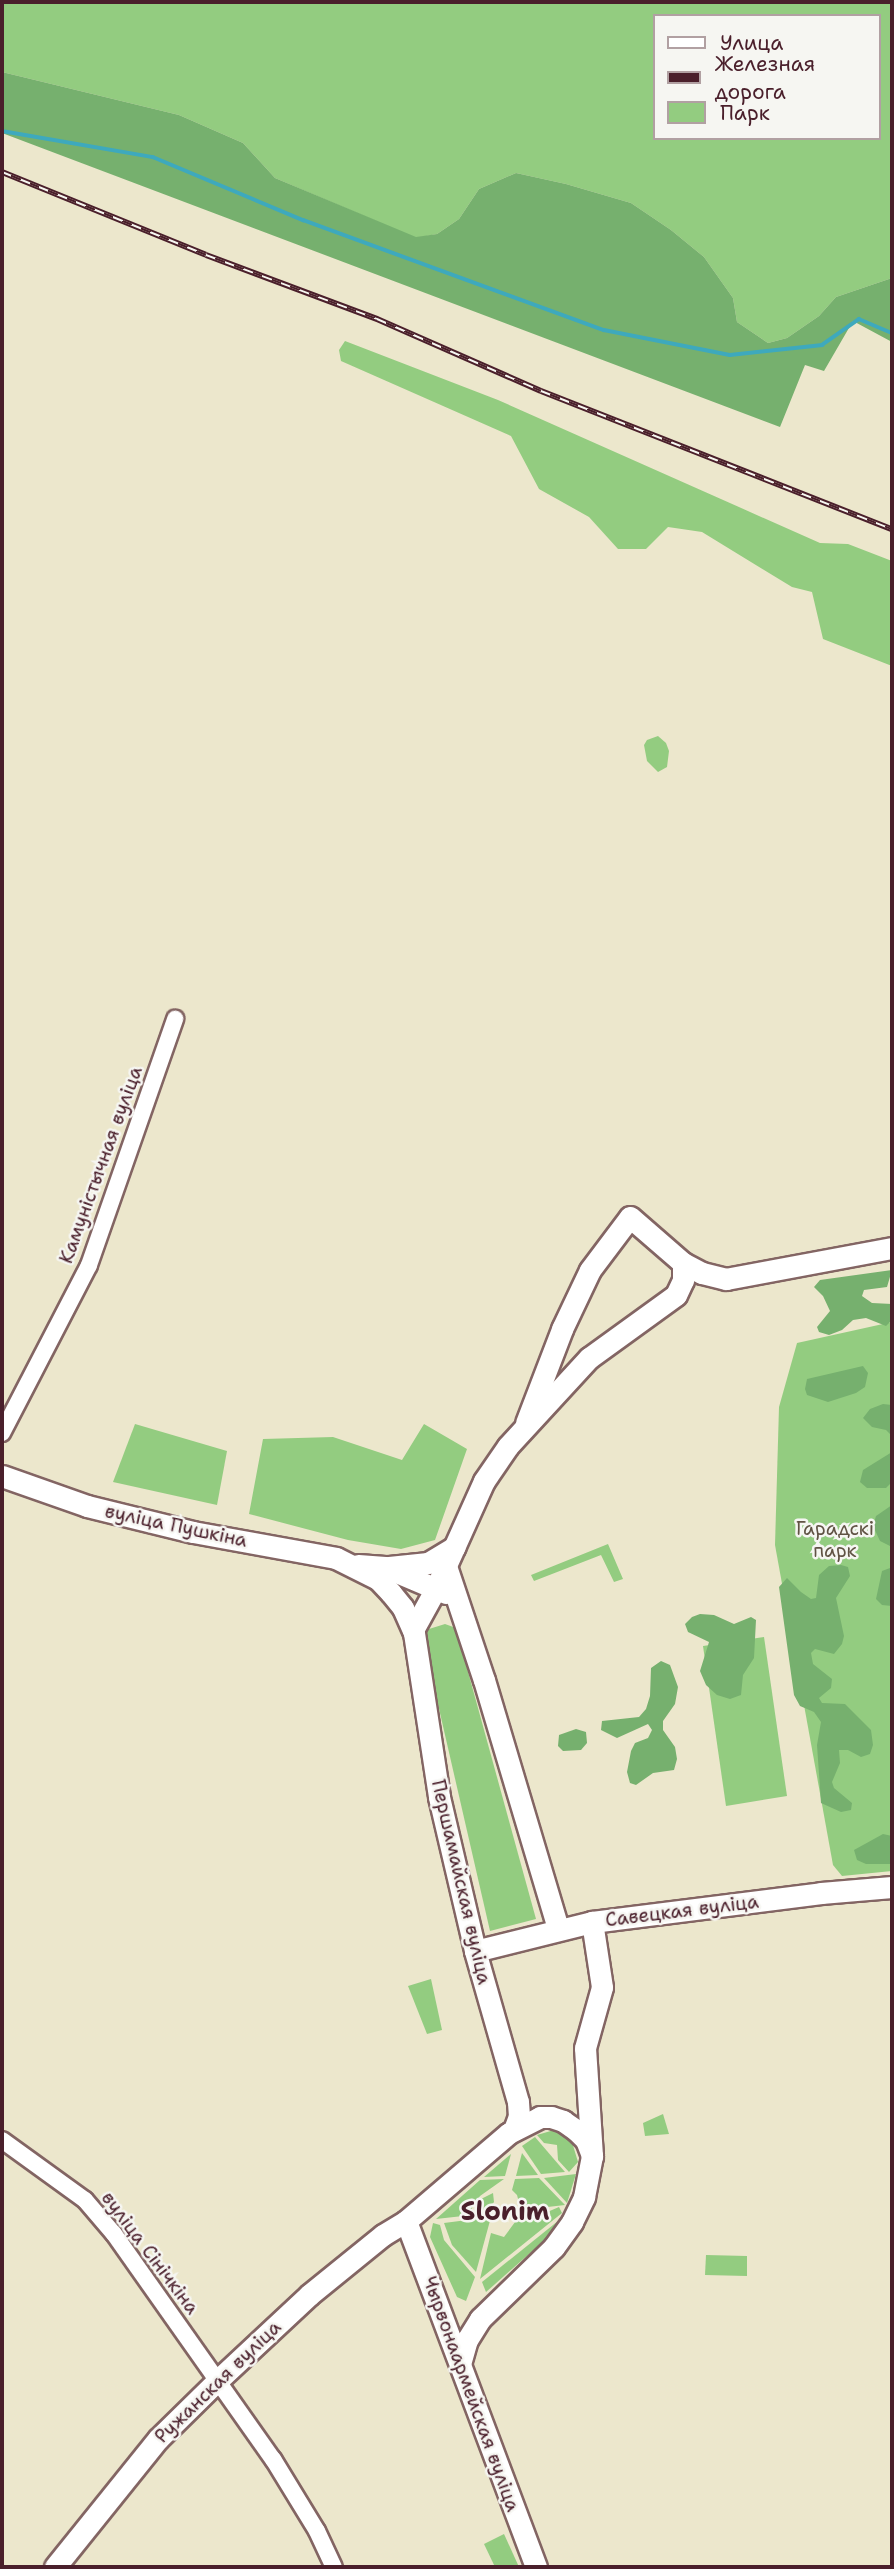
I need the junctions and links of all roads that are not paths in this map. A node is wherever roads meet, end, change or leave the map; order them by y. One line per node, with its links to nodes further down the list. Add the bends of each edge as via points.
1 (175, 1019): 9 (street, Камуністычная вуліца, via 89,1265)
2 (883, 1250): 4 (main road)
3 (682, 1263): 4 (main road); 5 (main road, via 683,1280); 6 (main road, via 629,1217 590,1270)
4 (726, 1279): 5 (main road)
5 (676, 1295): 7 (main road)
6 (562, 1329): 7 (main road, via 571,1348); 8 (main road)
7 (589, 1357): 8 (main road)
8 (526, 1423): 11 (main road, via 484,1481)
9 (2, 1433)
10 (2, 1476): 12 (main road, вуліца Пушкіна, via 127,1516 312,1553)
11 (451, 1557): 12 (main road); 13 (main road)
12 (382, 1573): 13 (main road, via 404,1589); 14 (main road, вуліца Пушкіна)
13 (445, 1593): 14 (main road); 15 (main road)
14 (415, 1626): 15 (main road, via 428,1616 445,1615); 19 (main road, Першамайская вуліца, via 439,1797)
15 (468, 1629): 18 (main road)
16 (892, 1887): 17 (main road, Савецкая вуліца)
17 (592, 1922): 18 (main road, Савецкая вуліца); 22 (main road, via 602,1987 584,2048)
18 (558, 1929): 19 (main road, Савецкая вуліца)
19 (475, 1951): 20 (main road, Першамайская вуліца, via 518,2102)
20 (514, 2130): 22 (main road, Ружанская вуліца, via 540,2117 563,2120 586,2140); 23 (main road, Ружанская вуліца)
21 (2, 2140): 27 (street, вуліца Сінічкіна, via 85,2200)
22 (593, 2156): 25 (main road, via 584,2197 572,2222 538,2263)
23 (406, 2221): 24 (main road, Чырвонаармейская вуліца); 27 (main road, Ружанская вуліца, via 309,2295)
24 (438, 2302): 25 (main road, via 456,2314); 26 (main road, Чырвонаармейская вуліца)
25 (491, 2305): 26 (main road, via 467,2340)
26 (460, 2364): 30 (main road, Чырвонаармейская вуліца)
27 (218, 2380): 28 (main road, Ружанская вуліца, via 158,2438); 29 (street, вуліца Сінічкіна, via 273,2459)
28 (55, 2567)
29 (334, 2567)
30 (536, 2567)

